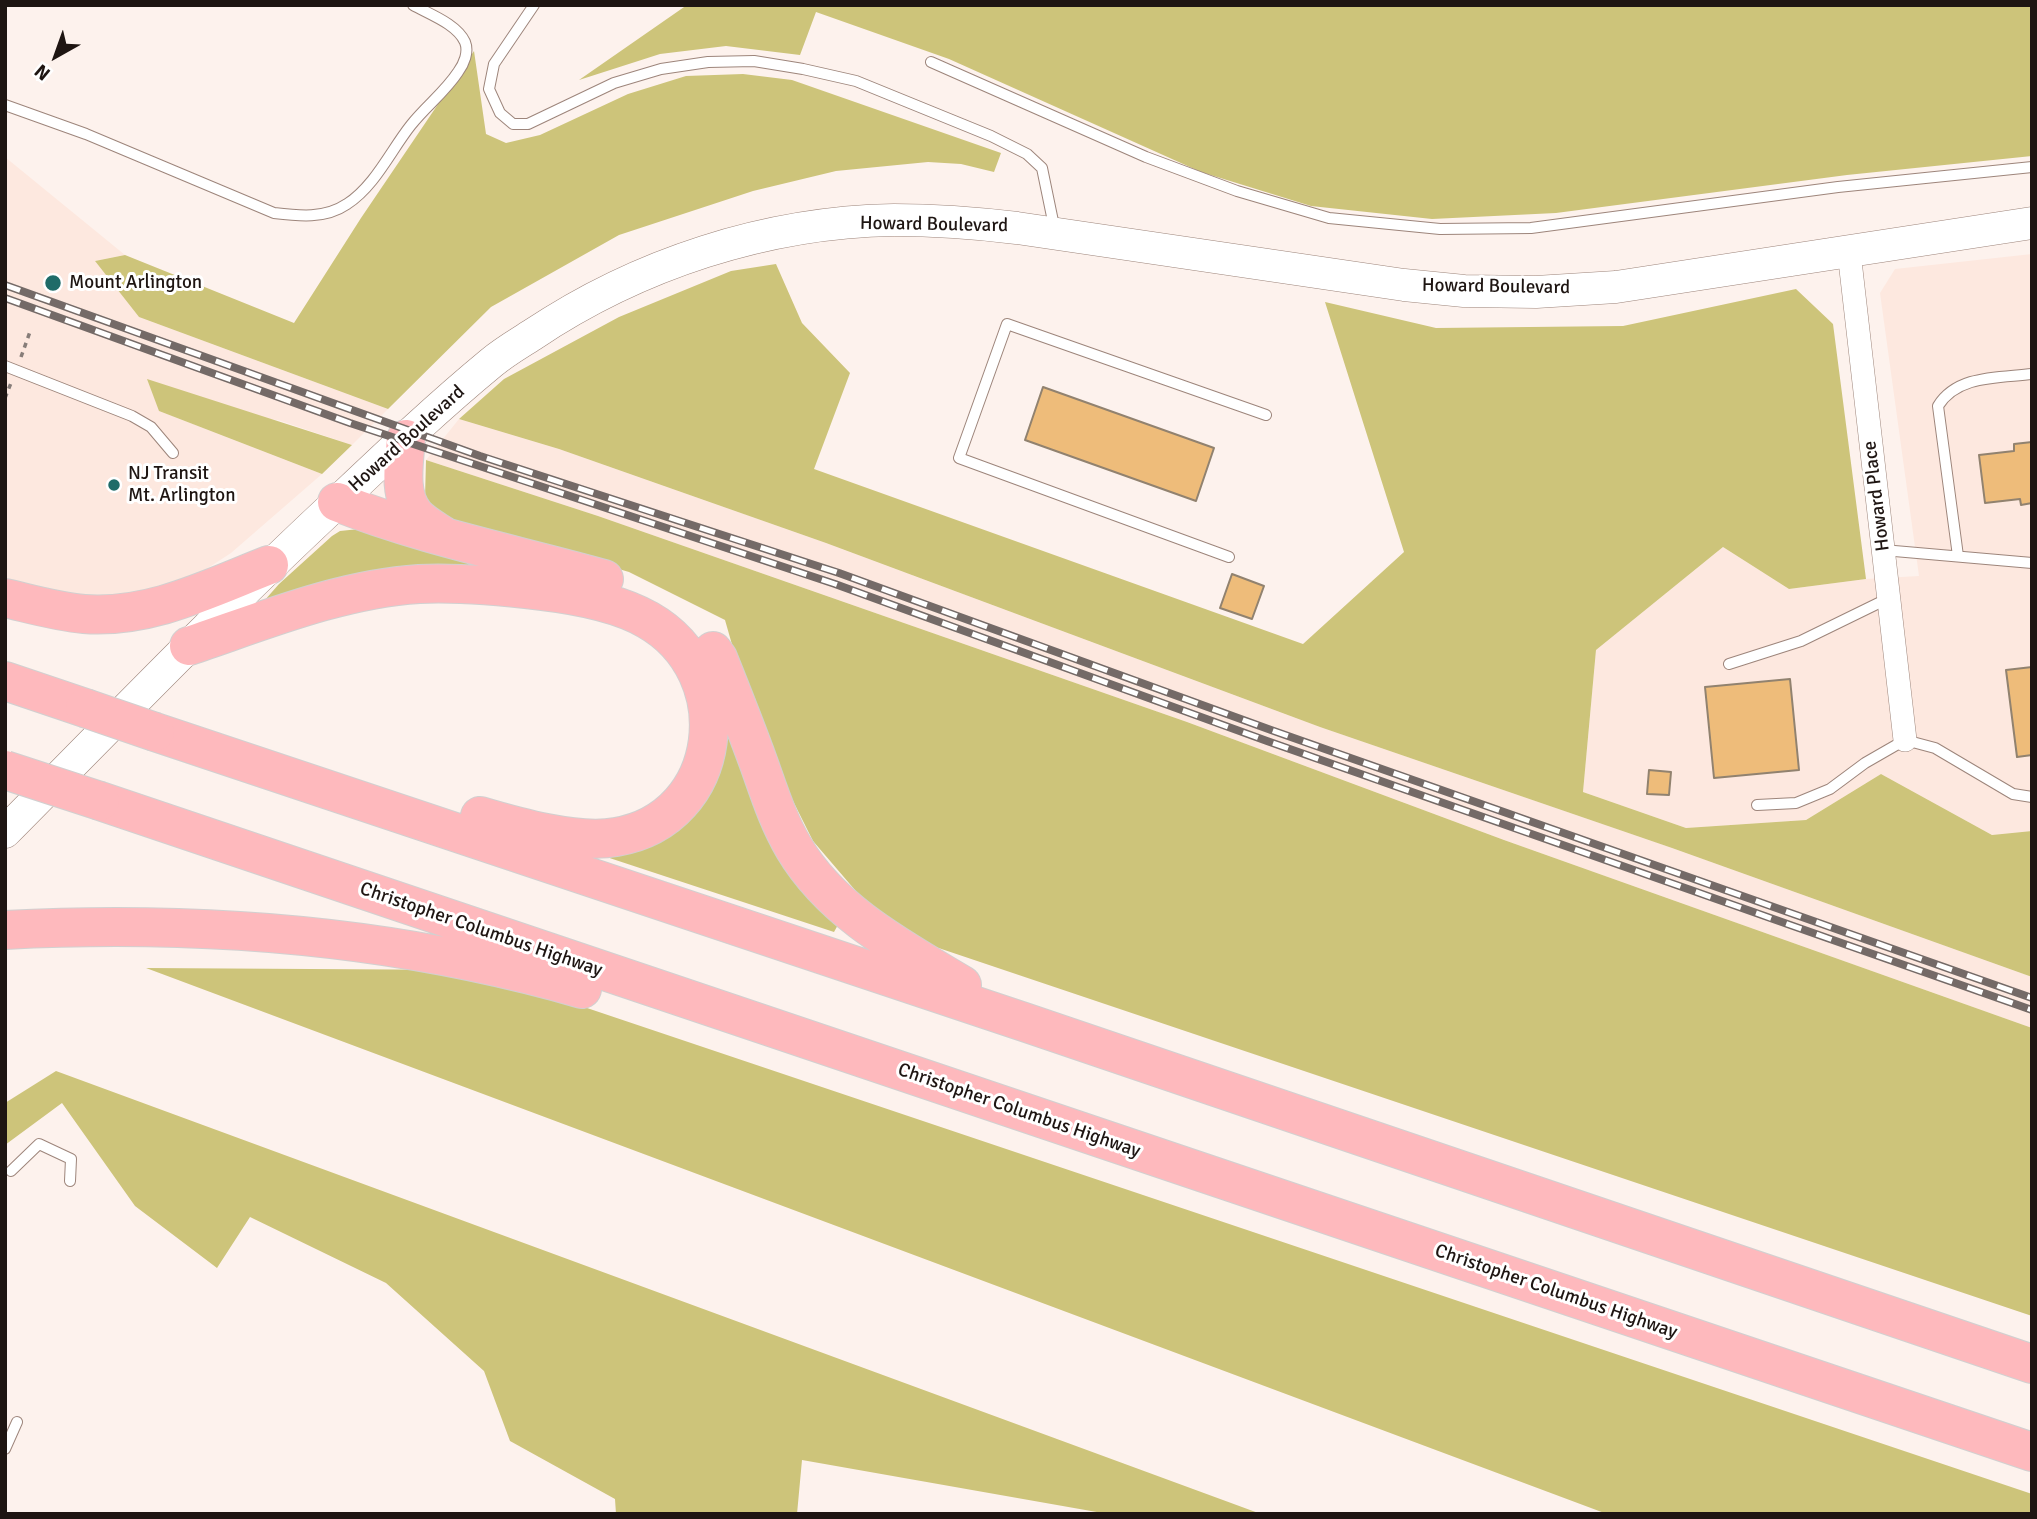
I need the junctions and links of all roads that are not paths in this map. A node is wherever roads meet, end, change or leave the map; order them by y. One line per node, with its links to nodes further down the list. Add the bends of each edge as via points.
1 (413, 5): 4 (lane, via 457,31 466,44 466,59 365,188 347,204 325,214 274,213)
2 (534, 5): 7 (lane, via 494,64 489,89 500,113 513,124 528,124 614,83 661,69 754,61 803,69 856,81 1027,154 1042,168)
3 (931, 62): 5 (lane, via 1146,158 1237,191 1329,218 1440,229 1531,228 1838,187)
4 (5, 105)
5 (2032, 167)
6 (2032, 223): 8 (main road, Howard Boulevard)
7 (1056, 234): 8 (main road, Howard Boulevard, via 1464,291 1616,287); 12 (main road, Howard Boulevard, via 963,222 893,220 770,234 674,262 554,320 493,361)
8 (1849, 252): 16 (street, Howard Place)
9 (5, 366): 13 (lane, via 132,416 151,427)
10 (2032, 374): 17 (lane, via 1968,381 1945,395 1938,407)
11 (1266, 415): 18 (lane, via 1007,324 959,458)
12 (406, 439): 14 (main road, Howard Boulevard); 15 (highway, via 404,486 409,507)
13 (173, 453)
14 (337, 502): 15 (highway); 20 (main road, Howard Boulevard)
15 (443, 537): 34 (highway, via 621,583 684,617 718,659 778,814 794,848 818,880 874,931)
16 (1883, 550): 17 (lane); 22 (street, Howard Place)
17 (1958, 556): 19 (lane)
18 (1230, 557)
19 (2032, 563)
20 (269, 565): 21 (highway, via 159,607 123,614 65,612); 23 (main road, Howard Boulevard)
21 (5, 598)
22 (1889, 598): 24 (lane, via 1801,640); 26 (street, Howard Place)
23 (189, 646): 30 (highway, via 351,594 417,584 483,584 565,594 634,614 676,641 698,671 708,710 705,754 684,797 653,824 615,837 591,838 540,831 432,802); 31 (main road, Howard Boulevard)
24 (1729, 664)
25 (5, 681): 30 (highway, bridge)
26 (1905, 740): 28 (lane, via 1935,748 2013,794); 29 (lane, via 1830,789 1796,803)
27 (5, 770): 33 (highway, Christopher Columbus Highway, bridge)
28 (2032, 797)
29 (1757, 805)
30 (389, 810): 34 (highway)
31 (5, 832)
32 (5, 930): 33 (highway, via 99,926 246,930 407,950 548,979 612,998)
33 (645, 985): 40 (highway, Christopher Columbus Highway)
34 (1027, 1023): 37 (highway)
35 (11, 1171): 36 (lane, via 38,1144 71,1159)
36 (70, 1181)
37 (2032, 1364)
38 (17, 1422): 39 (lane)
39 (5, 1449)
40 (2032, 1452)

